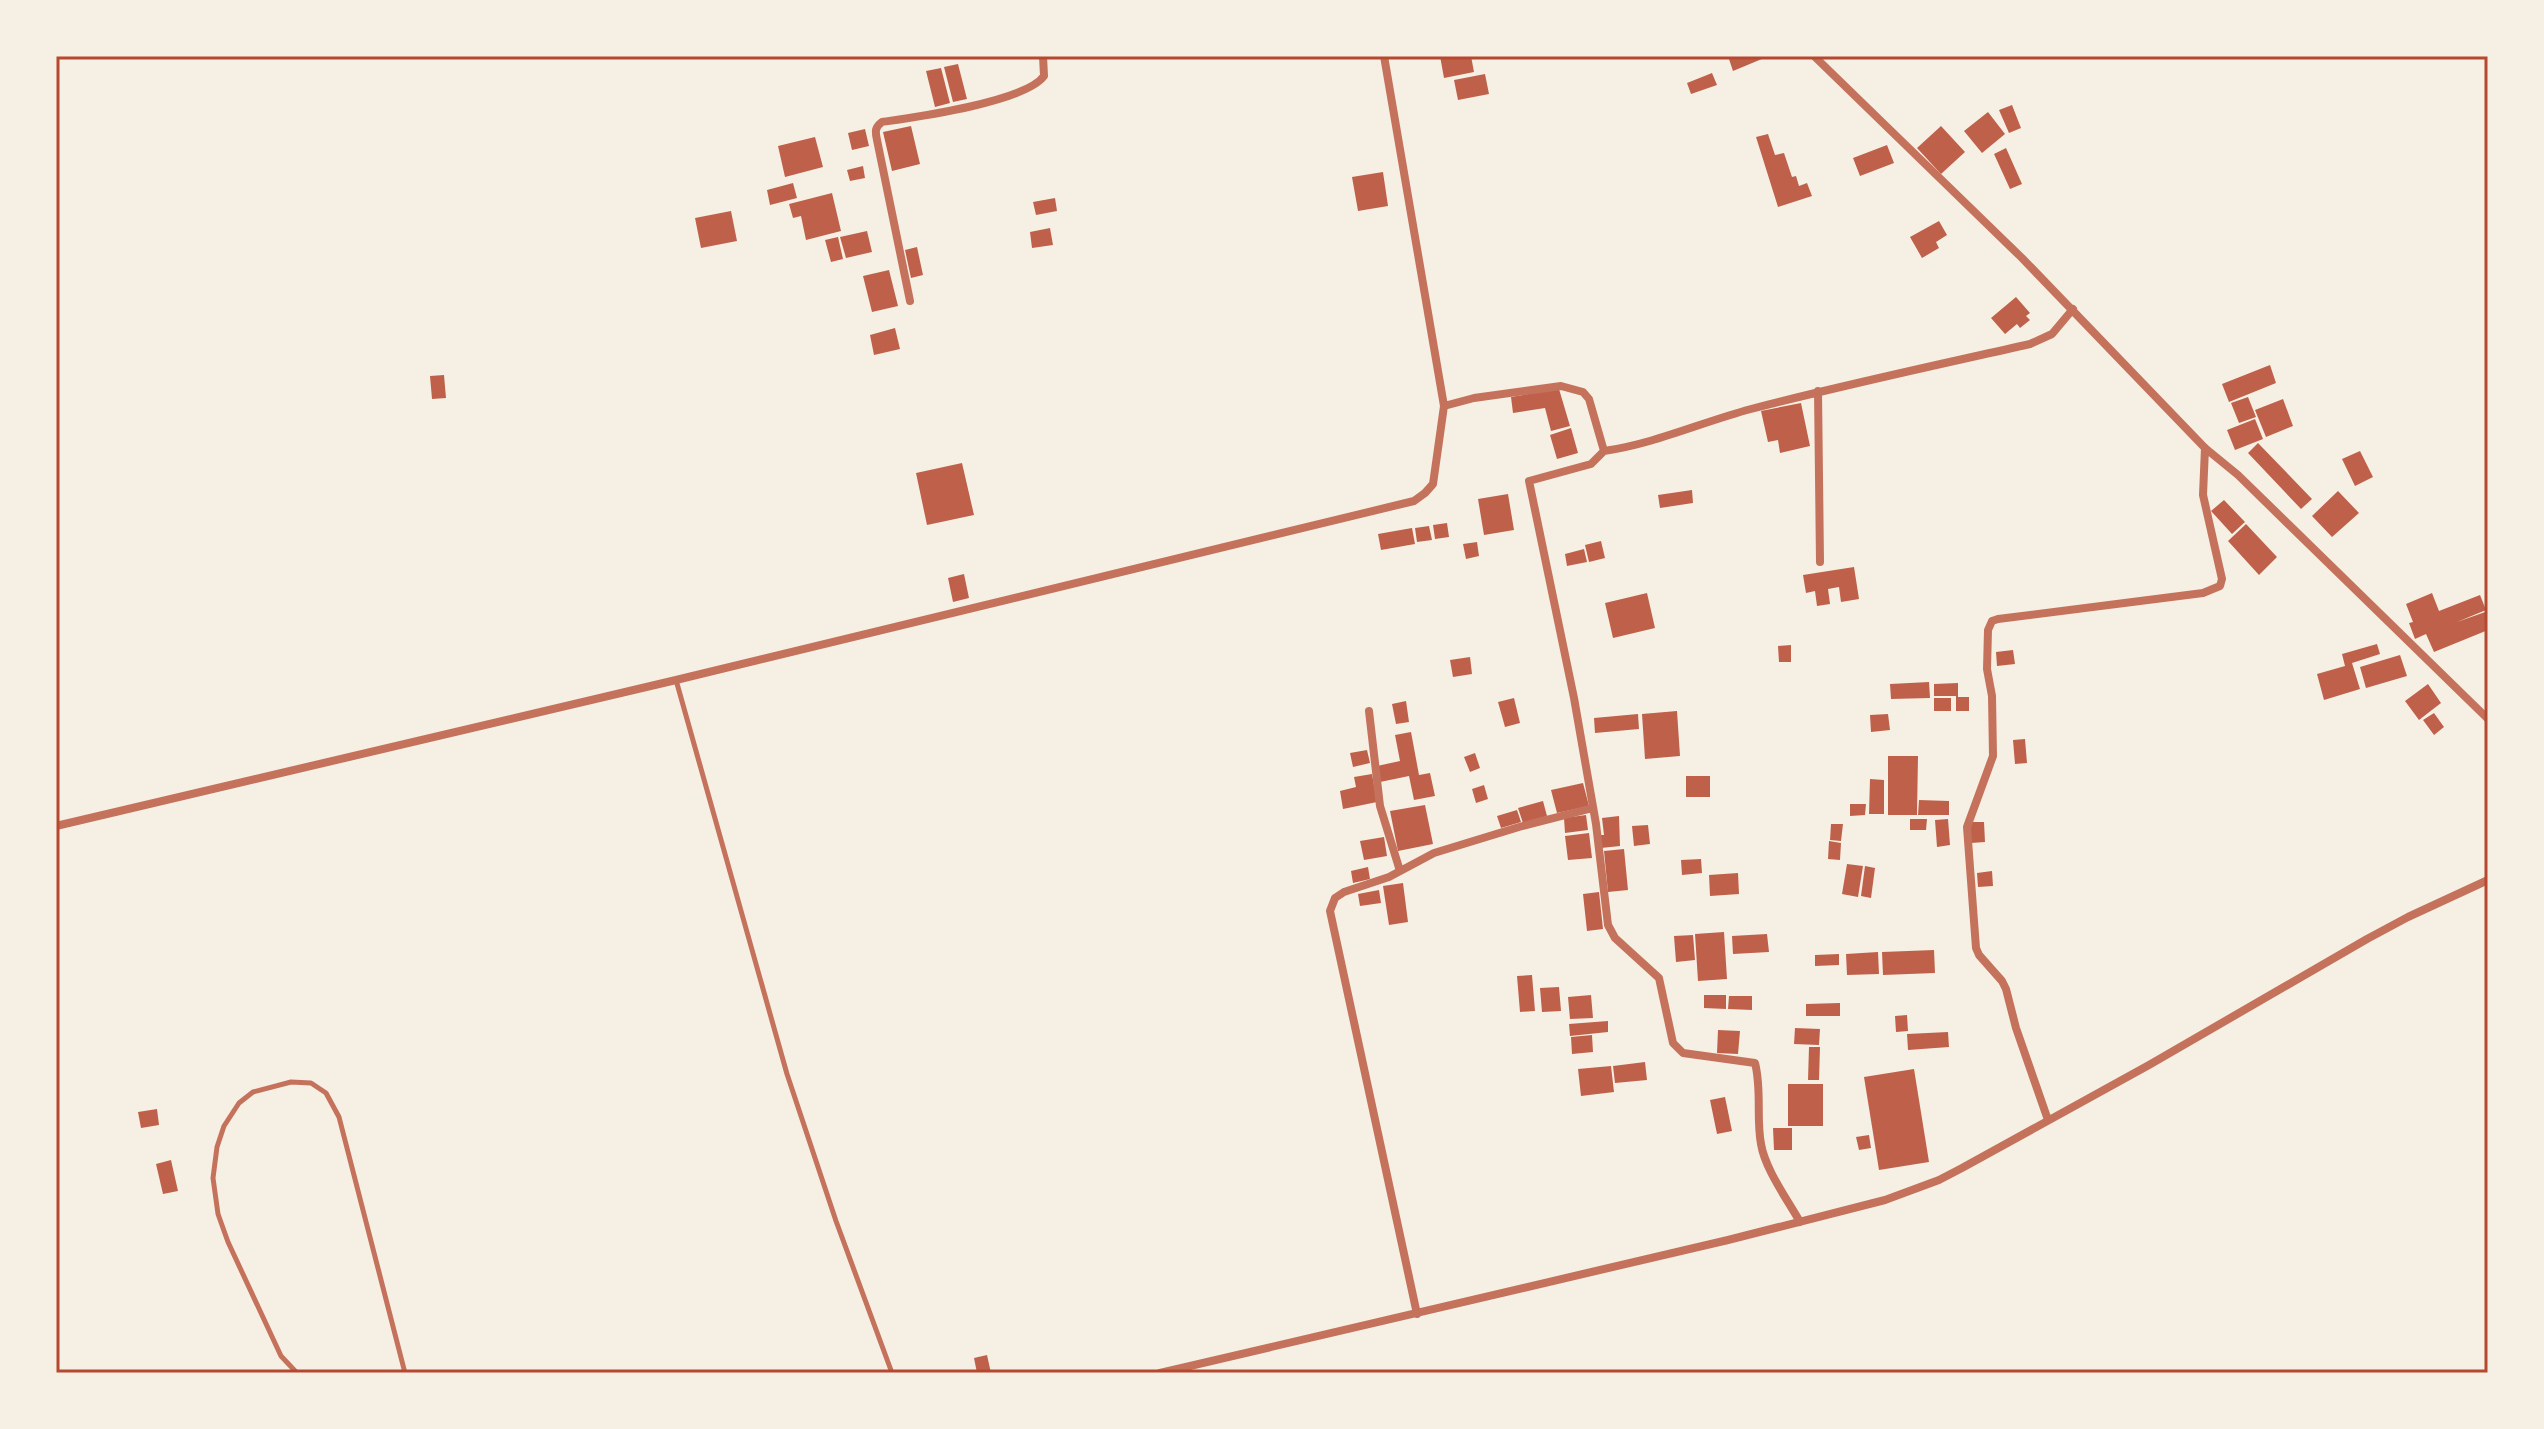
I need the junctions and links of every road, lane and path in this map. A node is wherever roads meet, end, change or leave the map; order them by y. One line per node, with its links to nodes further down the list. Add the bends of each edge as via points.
1 (1043, 56): 4 (street, via 1044,76 1034,86 965,109 877,126)
2 (1384, 56): 7 (street)
3 (1814, 56): 5 (street)
4 (910, 301)
5 (2073, 309): 6 (street, via 2052,334 2030,344); 8 (street)
6 (1818, 391): 9 (street); 10 (street)
7 (1444, 406): 9 (street, via 1561,386 1583,392); 11 (street, via 1433,484 1414,501)
8 (2205, 448): 13 (street); 18 (street, via 2203,495 2220,586 2203,593 1998,619 1988,630 1993,756 1968,819 1966,838 1976,948 2006,989)
9 (1604, 451): 14 (street, via 1591,464 1529,481)
10 (1820, 562)
11 (676, 680): 15 (street); 23 (lane, via 787,1074)
12 (1369, 711): 16 (street, via 1380,806)
13 (2488, 719)
14 (1593, 808): 16 (street, via 1451,847); 19 (street, via 1610,932 1659,978 1677,1049 1755,1063 1760,1143)
15 (56, 826)
16 (1400, 871): 20 (street, via 1344,892 1330,911)
17 (2488, 880): 18 (street, via 2367,939)
18 (2048, 1120): 19 (street, via 1939,1180)
19 (1800, 1222): 20 (street)
20 (1417, 1314): 24 (street)
21 (297, 1373): 22 (lane, via 281,1356 228,1242 213,1178 220,1136 239,1103 253,1092 291,1082 311,1083 326,1093 339,1117)
22 (405, 1373)
23 (892, 1373)
24 (1160, 1373)

